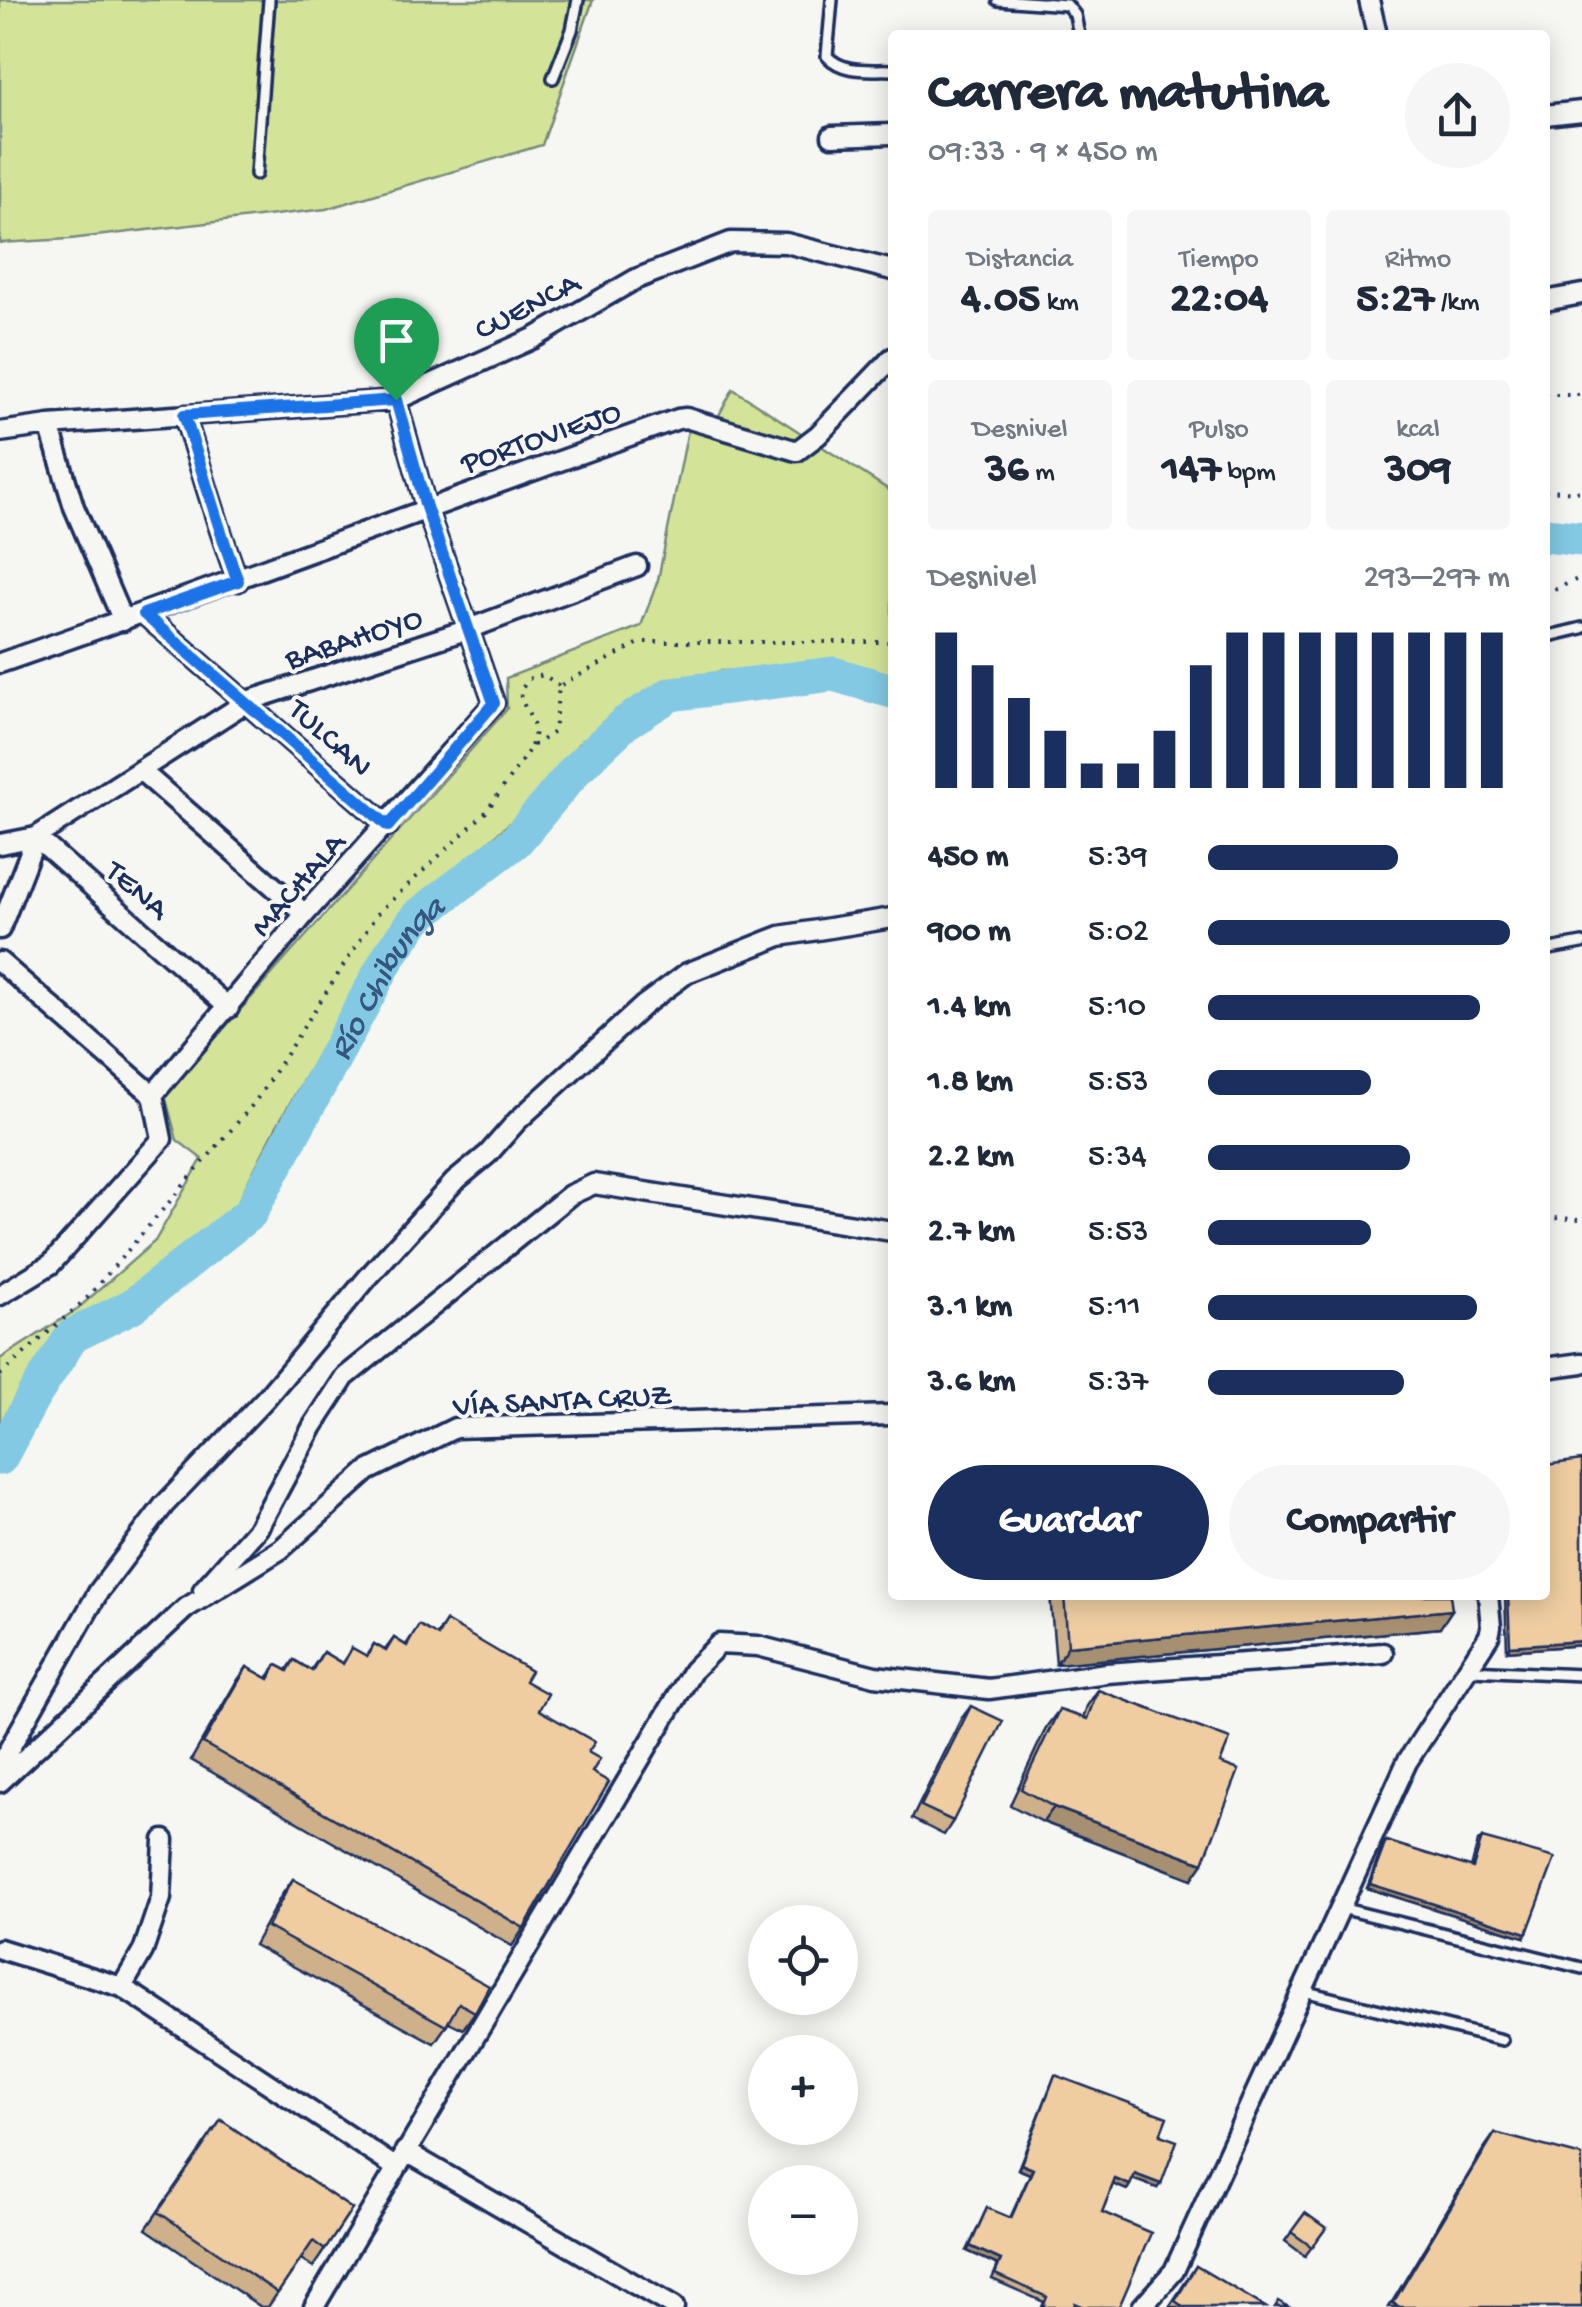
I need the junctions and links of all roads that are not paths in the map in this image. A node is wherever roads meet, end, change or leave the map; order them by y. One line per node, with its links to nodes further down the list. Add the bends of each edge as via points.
1 (270, 0): 14 (lane)
2 (578, 0): 9 (lane)
3 (832, 0): 8 (lane, via 826,56 849,69)
4 (998, 0): 6 (lane, via 1067,5)
5 (1369, 0): 7 (street)
6 (1078, 30)
7 (1376, 30)
8 (888, 70)
9 (553, 78)
10 (1582, 112): 11 (street)
11 (1550, 115)
12 (888, 134): 13 (street)
13 (832, 136)
14 (256, 174)
15 (888, 269): 19 (street, CUENCA, via 786,243 732,242 636,280 534,338)
16 (1582, 294): 17 (street)
17 (1550, 300)
18 (888, 362): 23 (street, PORTOVIEJO, via 797,451 678,419)
19 (396, 400): 20 (street, CUENCA); 23 (street, MACHALA)
20 (184, 415): 21 (street, CUENCA); 25 (street)
21 (49, 424): 22 (street, CUENCA); 27 (street, via 74,507)
22 (0, 432)
23 (426, 507): 25 (street, PORTOVIEJO); 29 (street, MACHALA)
24 (637, 566): 29 (street, BABAHOYO)
25 (238, 581): 26 (street, PORTOVIEJO)
26 (144, 614): 27 (street, PORTOVIEJO); 32 (street, TULCAN)
27 (123, 621): 31 (street, PORTOVIEJO)
28 (1582, 628): 30 (lane)
29 (466, 630): 32 (street, BABAHOYO); 34 (street, MACHALA, via 494,703)
30 (1550, 637)
31 (0, 663)
32 (248, 701): 33 (street, BABAHOYO); 34 (street, TULCAN)
33 (140, 770): 35 (street, BABAHOYO); 37 (street)
34 (388, 826): 37 (street, MACHALA)
35 (36, 837): 36 (street); 39 (street); 43 (street, TENA)
36 (0, 844)
37 (305, 914): 43 (street, MACHALA)
38 (888, 919): 55 (street, via 780,936 687,973 518,1121 454,1182 164,1505 99,1591)
39 (0, 930)
40 (1582, 942): 41 (lane)
41 (1550, 949)
42 (0, 962): 44 (street)
43 (229, 1008): 44 (street, MACHALA)
44 (153, 1094): 46 (street, via 162,1139 52,1264)
45 (888, 1230): 51 (street, via 594,1184 570,1195 345,1377 258,1528)
46 (0, 1295)
47 (1582, 1363): 48 (street)
48 (1550, 1367)
49 (888, 1416): 51 (street, VÍA SANTA CRUZ, via 455,1428 368,1471 281,1549)
50 (1488, 1600): 53 (street, via 1491,1627)
51 (186, 1608): 56 (street, VÍA SANTA CRUZ)
52 (1382, 1652): 64 (street, via 989,1689 874,1676 758,1646 718,1644 694,1670)
53 (1466, 1670): 54 (lane); 58 (street, via 1407,1762)
54 (1582, 1675)
55 (0, 1765)
56 (0, 1782)
57 (164, 1840): 61 (street, via 162,1898)
58 (1340, 1908): 60 (lane); 62 (street)
59 (0, 1949): 61 (street)
60 (1582, 1968)
61 (122, 1988): 64 (street)
62 (1303, 1991): 63 (lane); 67 (street, via 1174,2270)
63 (1502, 2040)
64 (400, 2159): 65 (street); 66 (street)
65 (314, 2307)
66 (674, 2307)
67 (1142, 2307)

